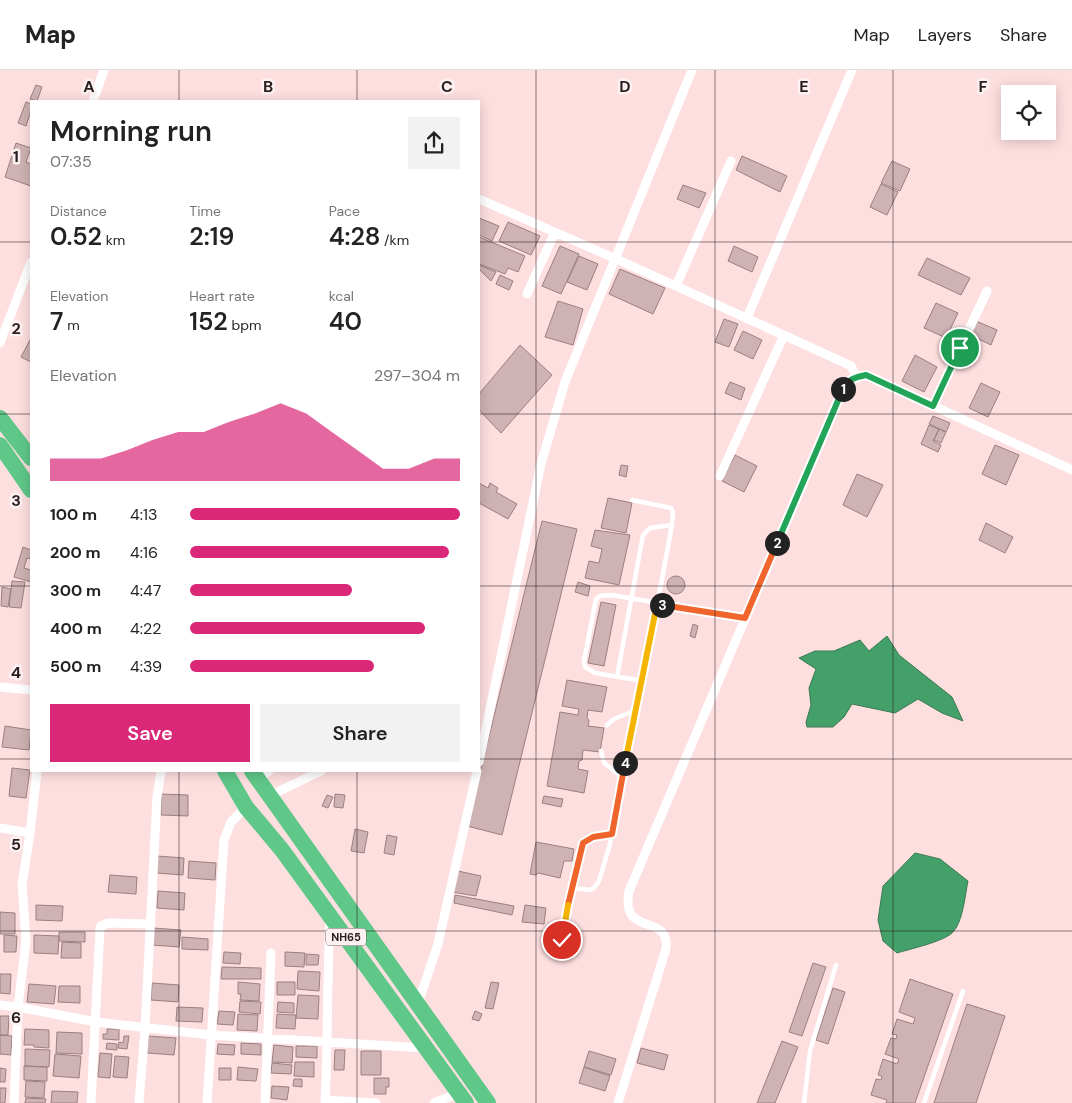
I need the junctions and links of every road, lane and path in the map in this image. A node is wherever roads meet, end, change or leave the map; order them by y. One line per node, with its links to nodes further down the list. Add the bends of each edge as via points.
1 (104, 70): 4 (street)
2 (692, 70): 8 (street)
3 (852, 70): 13 (street)
4 (94, 100)
5 (731, 160): 10 (street)
6 (480, 199): 7 (street)
7 (555, 232): 8 (street); 12 (street)
8 (614, 258): 10 (street); 36 (street, via 565,382 541,464)
9 (30, 265): 15 (street)
10 (676, 286): 13 (street)
11 (987, 291): 17 (street)
12 (527, 294)
13 (747, 318): 14 (street)
14 (784, 335): 16 (street, via 845,363); 22 (street)
15 (0, 343)
16 (856, 376): 17 (street, via 866,375); 28 (street, via 844,387)
17 (933, 406): 21 (street)
18 (0, 418): 20 (highway)
19 (0, 445): 23 (highway)
20 (30, 454)
21 (1072, 470)
22 (720, 476)
23 (30, 489)
24 (632, 500): 25 (lane, via 670,508 673,512)
25 (672, 525): 26 (lane, via 644,532); 27 (lane)
26 (632, 599): 27 (lane); 29 (lane); 29 (lane, via 612,595 596,599 584,661 585,667 595,673)
27 (657, 604): 28 (lane); 30 (lane)
28 (745, 618): 75 (street, via 629,891 627,901 631,917 659,929 667,940)
29 (617, 677): 30 (lane)
30 (643, 681): 33 (lane)
31 (0, 687): 32 (street)
32 (30, 690)
33 (636, 710): 34 (lane, via 614,718); 43 (lane)
34 (607, 725)
35 (601, 751): 43 (lane, via 604,763)
36 (480, 757)
37 (37, 772): 47 (street)
38 (160, 772): 51 (street)
39 (226, 772): 45 (highway, NH65)
40 (319, 772): 44 (street)
41 (477, 772): 56 (street, via 438,944)
42 (259, 774): 44 (highway, NH65)
43 (622, 777): 48 (lane)
44 (269, 796): 56 (highway, NH65)
45 (246, 807): 50 (highway, NH65); 61 (street, via 231,822 224,840)
46 (0, 828): 47 (street)
47 (30, 832): 58 (street, via 22,885 26,940)
48 (612, 834): 49 (lane, via 593,837 583,843); 49 (lane, via 597,885 590,890)
49 (572, 888): 52 (lane)
50 (330, 916): 63 (street); 64 (highway, NH65)
51 (151, 924): 59 (street, via 108,923 101,926); 60 (street)
52 (562, 940)
53 (271, 953): 62 (street)
54 (836, 965): 76 (lane, via 810,1051)
55 (963, 992): 77 (lane)
56 (418, 1003): 74 (highway, NH65)
57 (0, 1005): 58 (street)
58 (18, 1007): 59 (street); 67 (street)
59 (96, 1022): 60 (street); 68 (street)
60 (145, 1028): 61 (street); 69 (street)
61 (211, 1035): 62 (street); 70 (street)
62 (267, 1039): 63 (street); 71 (street)
63 (328, 1042): 64 (street); 66 (street)
64 (426, 1048): 65 (highway, NH65)
65 (462, 1098): 73 (street)
66 (325, 1101): 72 (street)
67 (14, 1103)
68 (91, 1103)
69 (139, 1103)
70 (208, 1103)
71 (265, 1103)
72 (376, 1103)
73 (434, 1103)
74 (488, 1103)
75 (618, 1103)
76 (804, 1103)
77 (924, 1103)

